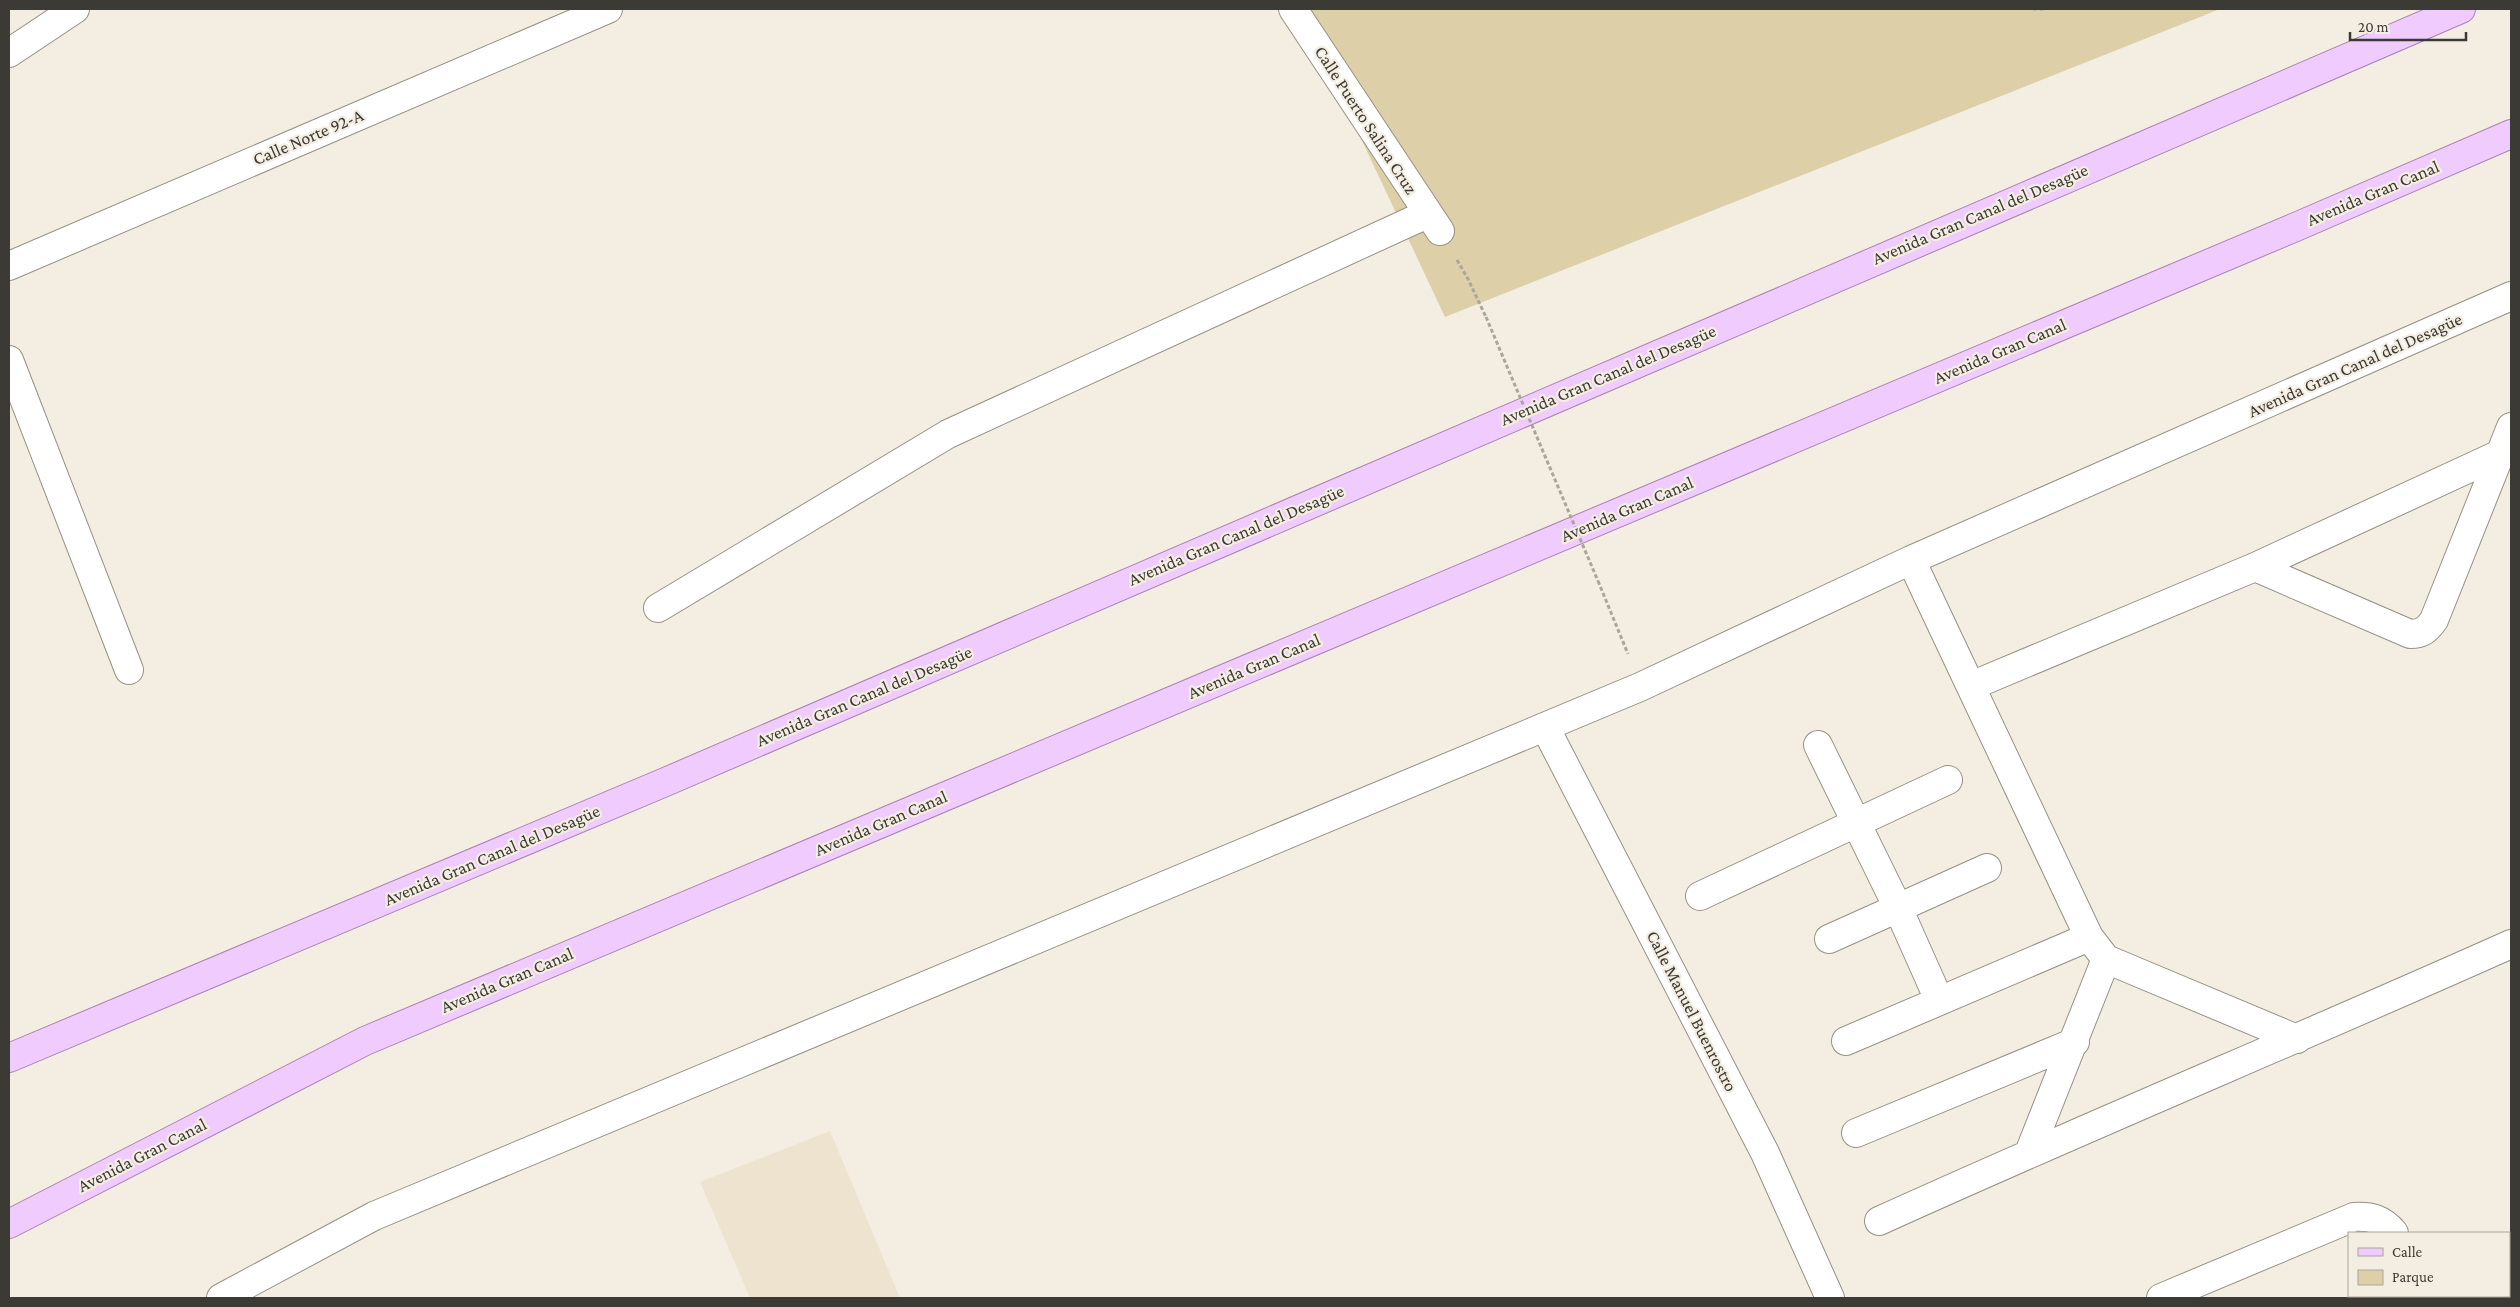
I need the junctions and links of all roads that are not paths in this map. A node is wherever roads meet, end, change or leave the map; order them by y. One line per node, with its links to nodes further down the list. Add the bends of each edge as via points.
1 (75, 9): 5 (street)
2 (608, 9): 7 (street, Calle Norte 92-A)
3 (1293, 9): 14 (street, Calle Puerto Salina Cruz, via 1433,222 948,434)
4 (2461, 9): 32 (main road, Avenida Gran Canal del Desagüe, via 663,783)
5 (9, 53)
6 (2511, 134): 36 (main road, Avenida Gran Canal, via 365,1041)
7 (9, 266)
8 (2511, 296): 12 (street, Avenida Gran Canal del Desagüe)
9 (9, 360): 15 (street)
10 (2511, 427): 11 (street)
11 (2502, 453): 13 (street); 13 (street, via 2434,620 2420,634 2410,634)
12 (1911, 560): 16 (street); 17 (street, Avenida Gran Canal del Desagüe, via 1640,687)
13 (2255, 567): 16 (street)
14 (658, 608)
15 (130, 670)
16 (1971, 686): 24 (street)
17 (1545, 727): 38 (street, Avenida Gran Canal del Desagüe, via 374,1216); 39 (street, Calle Manuel Buenrostro, via 1765,1153)
18 (1818, 745): 20 (street)
19 (1948, 780): 20 (street)
20 (1856, 822): 22 (street); 23 (street)
21 (1987, 868): 23 (street)
22 (1700, 896)
23 (1898, 908): 25 (street); 28 (street)
24 (2089, 937): 27 (street); 28 (street)
25 (1829, 939)
26 (2511, 944): 29 (street)
27 (2106, 959): 29 (street); 31 (street)
28 (1939, 1000): 30 (street)
29 (2297, 1039): 34 (street)
30 (1846, 1041)
31 (2075, 1042): 33 (street); 34 (street)
32 (9, 1058)
33 (1856, 1134)
34 (2029, 1153): 35 (street)
35 (1879, 1222)
36 (9, 1224)
37 (2386, 1226): 40 (street, via 2367,1216 2354,1217)
38 (220, 1298)
39 (1830, 1298)
40 (2161, 1298)

